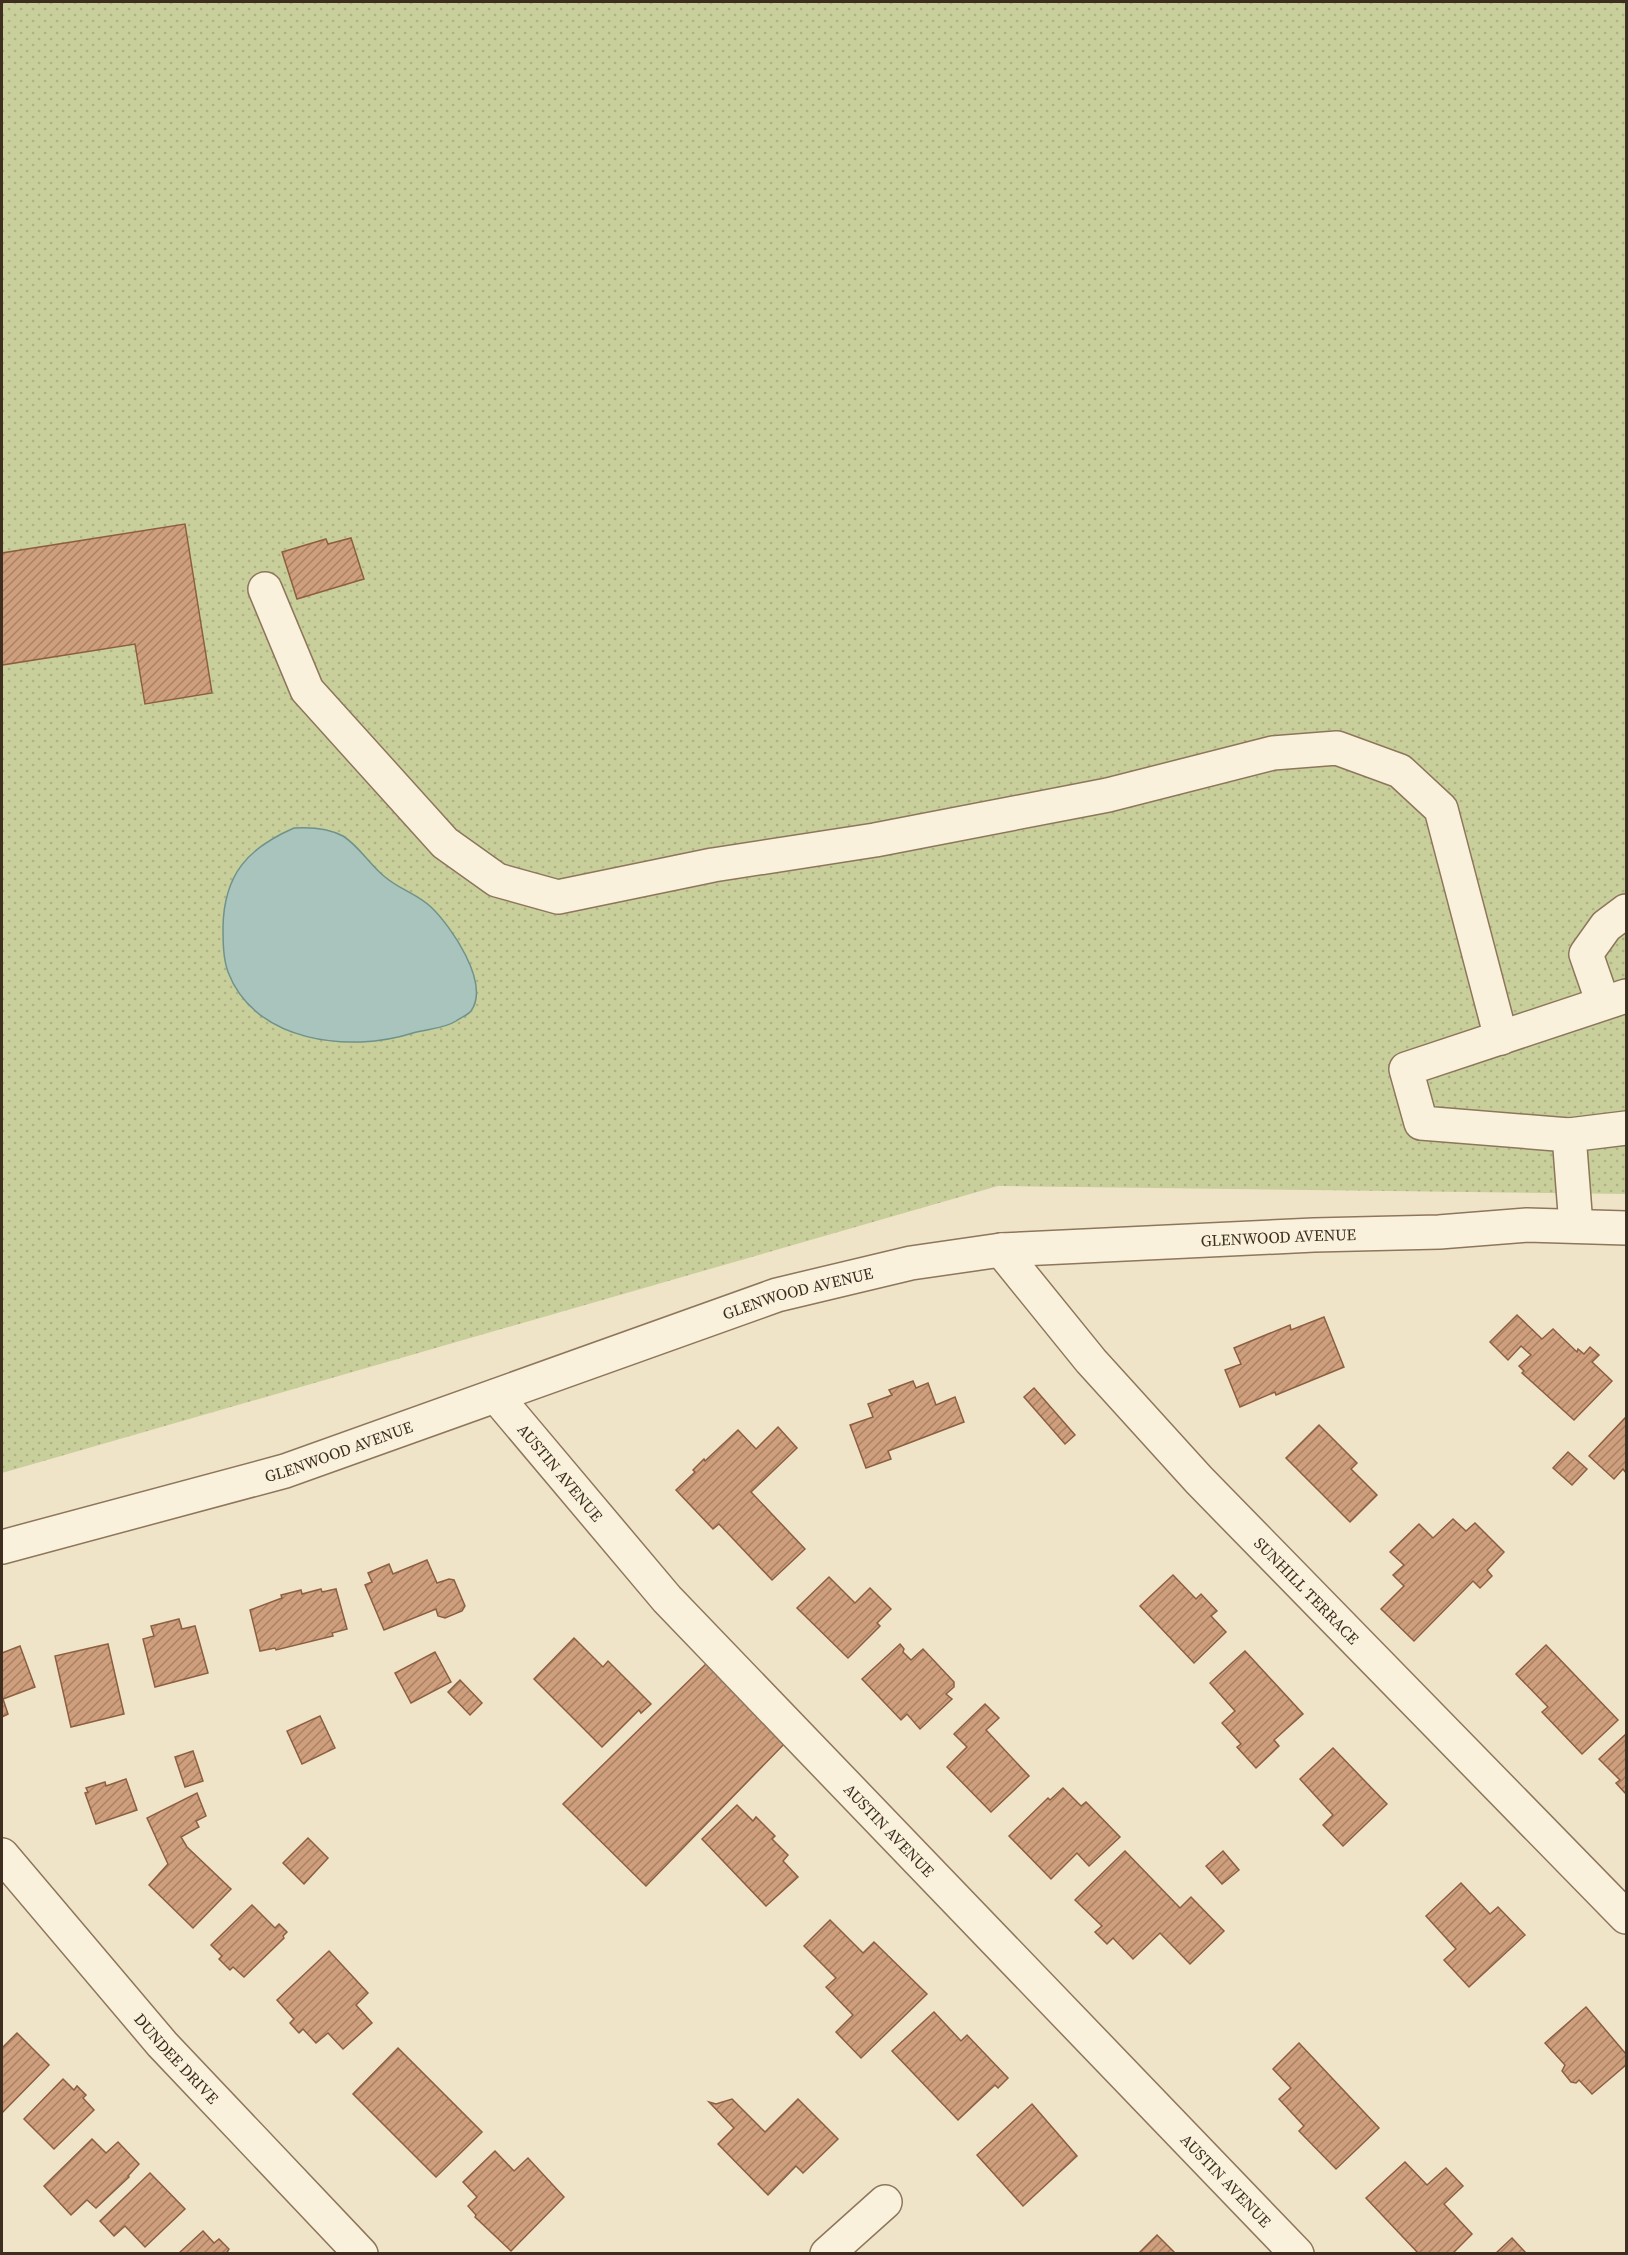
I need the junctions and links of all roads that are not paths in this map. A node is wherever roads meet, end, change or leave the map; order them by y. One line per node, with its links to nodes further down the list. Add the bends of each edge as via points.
1 (265, 590): 4 (street, via 307,690 445,843 497,880 558,897 713,865 875,840 1108,795 1273,753 1337,748 1400,771 1441,809)
2 (1626, 911): 3 (street, via 1606,926 1586,954)
3 (1615, 1000): 4 (street)
4 (1501, 1038): 6 (street, via 1406,1069 1421,1123)
5 (1626, 1128): 6 (street)
6 (1569, 1135): 7 (street)
7 (1576, 1226): 8 (street, GLENWOOD AVENUE); 9 (street, GLENWOOD AVENUE, via 1527,1225)
8 (1624, 1230)
9 (1001, 1250): 10 (street, GLENWOOD AVENUE, via 910,1263 777,1295); 13 (street, SUNHILL TERRACE, via 1091,1361 1199,1480)
10 (496, 1396): 11 (street, GLENWOOD AVENUE, via 285,1471); 17 (street, AUSTIN AVENUE, via 667,1599)
11 (2, 1546)
12 (2, 1855): 15 (street, DUNDEE DRIVE, via 162,2044)
13 (1626, 1917)
14 (885, 2202): 16 (street)
15 (361, 2253)
16 (827, 2253)
17 (1297, 2253)

